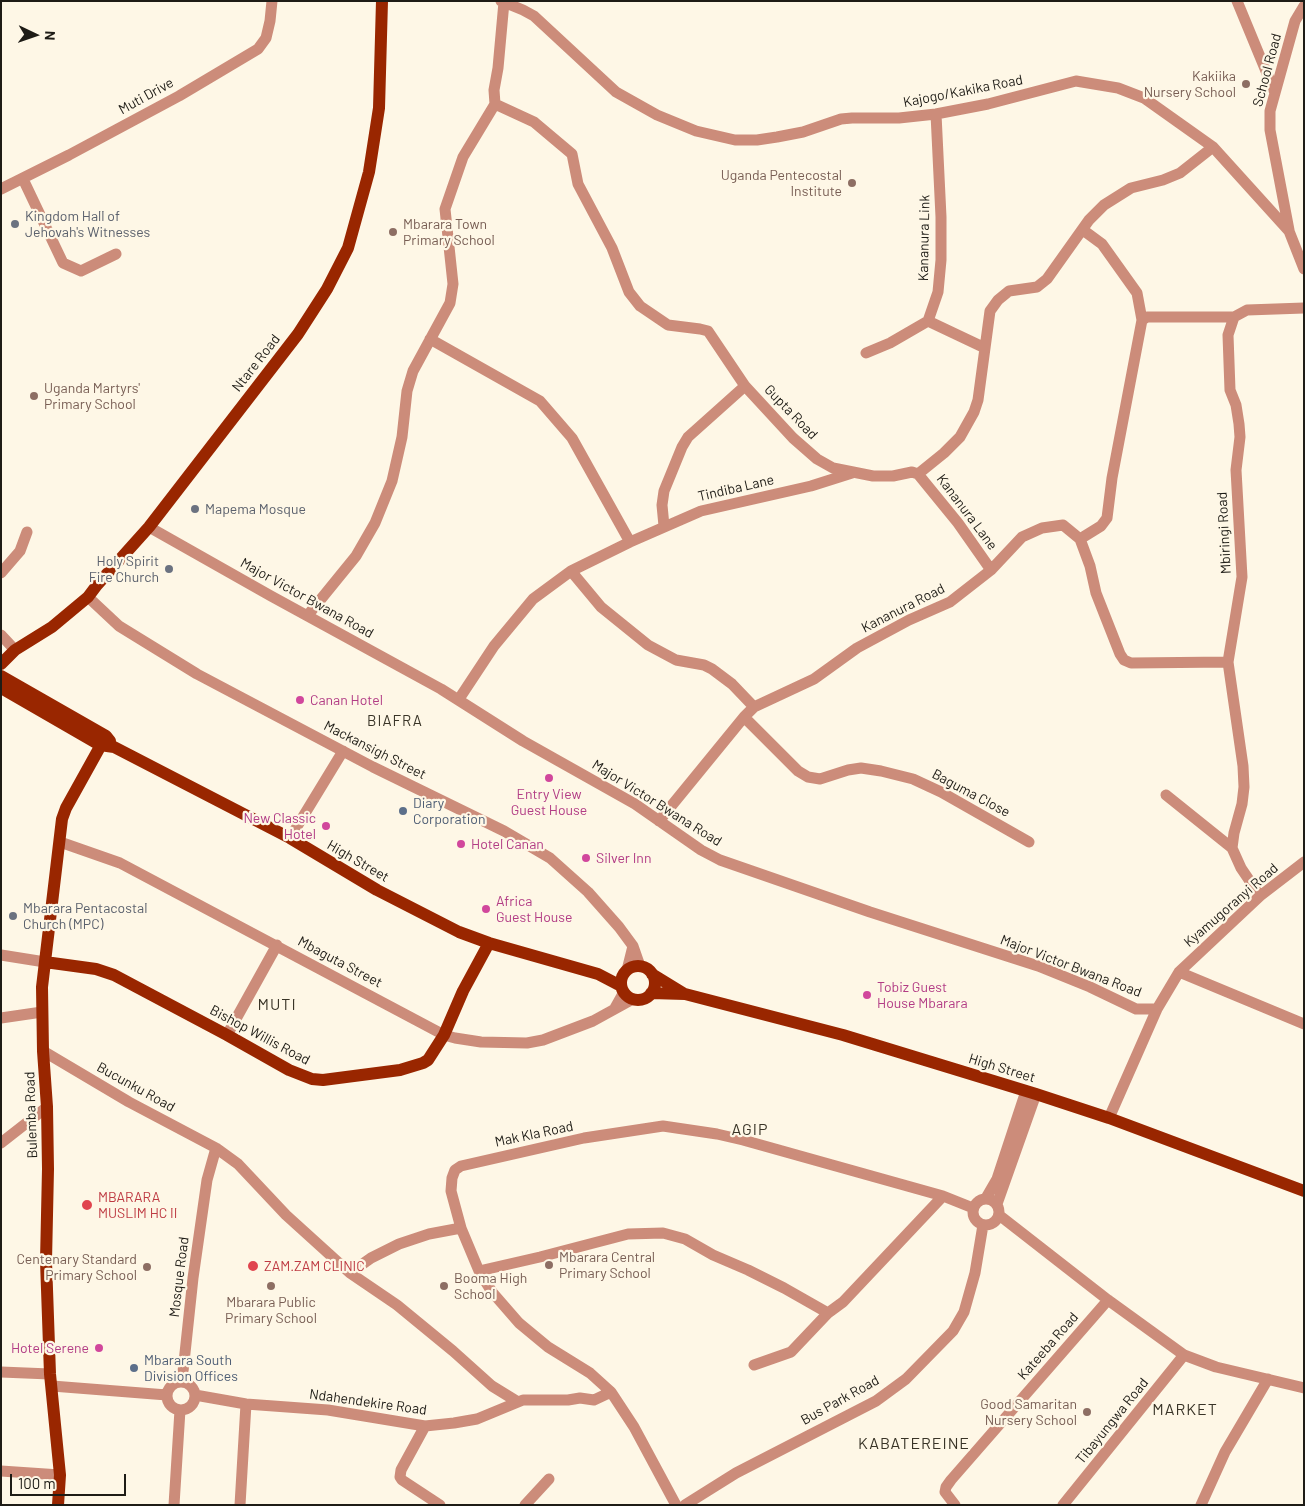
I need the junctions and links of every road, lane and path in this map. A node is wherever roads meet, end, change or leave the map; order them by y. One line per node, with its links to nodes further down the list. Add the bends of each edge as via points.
1 (272, 1): 10 (street, Muti Drive, via 266,38 258,49)
2 (382, 1): 27 (main road, Ntare Road, via 379,108 369,172 348,248 298,334)
3 (1236, 1): 6 (street)
4 (502, 2): 7 (street); 8 (street, Kajogo/Kakika Road, via 534,16 616,92 696,131 735,140 757,140 803,132 841,119)
5 (1304, 6): 6 (street, School Road, via 1295,21)
6 (1275, 92): 13 (street, School Road, via 1270,130)
7 (495, 104): 20 (street, via 463,157 446,209 453,284 450,303); 23 (street, Gupta Road, via 534,122 572,154 578,184 612,248 629,292 640,306 668,325 708,331)
8 (936, 114): 9 (street, Kajogo/Kakika Road, via 1076,82 1092,83 1144,98); 19 (street, Kananura Link, via 941,260 938,292)
9 (1213, 147): 12 (street, via 1180,173 1131,188 1089,220); 13 (street, Kajogo/Kakika Road)
10 (23, 179): 11 (street, Muti Drive); 14 (street, via 63,263 81,271)
11 (1, 189)
12 (1083, 230): 18 (street, via 1102,244 1137,293); 21 (street, via 1037,288 1009,291 998,300 990,311)
13 (1289, 231): 15 (street, Kajogo/Kakika Road)
14 (116, 254)
15 (1304, 269)
16 (1304, 308): 17 (street, via 1247,310)
17 (1234, 318): 18 (street, via 1147,317); 38 (street, Mbiringi Road, via 1228,335 1228,349 1230,390 1236,405 1240,437 1236,470 1242,577)
18 (1142, 320): 29 (street, via 1107,518 1101,526)
19 (928, 321): 21 (street); 22 (street)
20 (430, 340): 30 (street, via 540,401 572,438); 35 (street, via 413,371 392,481 375,523 356,556)
21 (985, 348): 25 (street, via 974,412 960,437)
22 (866, 353)
23 (745, 386): 24 (street, Gupta Road, via 793,438 818,459 833,468); 26 (street, via 685,442 664,491)
24 (852, 473): 25 (street, Gupta Road, via 873,476); 26 (street, Tindiba Lane, via 811,486 701,511)
25 (918, 474): 31 (street, Kananura Lane)
26 (664, 526): 30 (street, Tindiba Lane)
27 (149, 527): 34 (main road, Ntare Road); 35 (street, Major Victor Bwana Road)
28 (28, 532): 33 (street, via 20,551)
29 (1080, 539): 31 (street, Kananura Road, via 1063,525 1042,528 1022,537); 38 (street, via 1096,593 1124,660 1131,663)
30 (630, 542): 32 (street, Tindiba Lane)
31 (991, 570): 43 (street, Kananura Road, via 950,602 857,648 814,679)
32 (571, 571): 42 (street, Tindiba Lane, via 533,599 494,646); 43 (street, via 601,607 648,645 676,660 712,669)
33 (1, 573)
34 (88, 597): 37 (main road, Ntare Road, via 52,627); 46 (street, Mackansigh Street, via 119,626 171,659)
35 (308, 616): 42 (street, Major Victor Bwana Road)
36 (1, 635): 37 (street)
37 (16, 650): 39 (main road, Ntare Road)
38 (1228, 662): 52 (street, Mbiringi Road, via 1243,766 1242,804)
39 (1, 664)
40 (1, 676): 45 (main road, High Street)
41 (1, 688): 45 (main road, High Street)
42 (459, 700): 48 (street, Major Victor Bwana Road)
43 (754, 707): 44 (street, Kananura Road)
44 (744, 717): 48 (street, Kananura Road); 51 (street, Baguma Close, via 808,777 820,779 861,768 913,779)
45 (103, 741): 49 (main road, High Street); 50 (main road, Bulemba Road, via 66,808)
46 (342, 751): 49 (street); 57 (street, Mackansigh Street, via 550,858 588,892)
47 (1166, 795): 52 (street)
48 (659, 821): 68 (street, Major Victor Bwana Road, via 720,860 1038,966 1136,1009)
49 (290, 838): 55 (main road, High Street, via 377,890 459,932)
50 (60, 842): 56 (street, Mbaguta Street, via 120,863); 59 (main road, Bulemba Road)
51 (1029, 842)
52 (1232, 848): 54 (street)
53 (1304, 862): 54 (street, Kyamugoranyi Road)
54 (1260, 896): 62 (street, Kyamugoranyi Road)
55 (489, 943): 63 (main road, High Street); 72 (main road, Bishop Willis Road)
56 (277, 945): 72 (street, Mbaguta Street); 73 (street)
57 (633, 946): 60 (street, Mackansigh Street); 61 (street)
58 (1, 955): 59 (street)
59 (45, 962): 69 (main road, Bulemba Road); 73 (main road, Bishop Willis Road, via 96,969 114,975)
60 (640, 966): 61 (main road); 64 (main road)
61 (626, 971): 63 (main road, High Street); 65 (main road, via 622,979)
62 (1179, 972): 68 (street, Kyamugoranyi Road); 71 (street)
63 (598, 974): 65 (main road, High Street)
64 (652, 974): 66 (main road, via 654,987); 67 (main road, High Street)
65 (626, 992): 66 (main road, via 643,999); 72 (street, Mbaguta Street, via 615,1008 593,1022 543,1040 481,1042)
66 (651, 993): 67 (main road, High Street)
67 (685, 994): 75 (main road, High Street, via 843,1035)
68 (1157, 1009): 77 (street, Kyamugoranyi Road)
69 (42, 1012): 70 (street); 74 (main road, Bulemba Road)
70 (1, 1018)
71 (1304, 1024)
72 (444, 1034): 73 (main road, Bishop Willis Road, via 424,1063 374,1074 323,1080 289,1070)
73 (227, 1035)
74 (43, 1051): 76 (main road, Bulemba Road); 79 (street, Bucunku Road)
75 (1031, 1092): 77 (main road, High Street); 82 (street, via 997,1179); 84 (street)
76 (47, 1107): 78 (street); 95 (main road, Bulemba Road, via 46,1261)
77 (1108, 1118): 80 (main road, High Street)
78 (1, 1143)
79 (216, 1148): 88 (street, via 238,1164 286,1215); 96 (street, Mosque Road, via 207,1180 194,1269)
80 (1304, 1191)
81 (944, 1196): 83 (street, Mak Kla Road); 86 (street, Mak Kla Road, via 743,1140 664,1126 584,1138 461,1166 455,1170 451,1191); 90 (street, via 843,1302)
82 (986, 1198): 83 (street); 84 (street, via 992,1200)
83 (973, 1208): 85 (street, via 974,1218)
84 (998, 1209): 85 (street, via 993,1223); 89 (street)
85 (983, 1225): 114 (street, Bus Park Road, via 964,1312 953,1331 906,1379 876,1401 736,1473)
86 (461, 1228): 87 (street, Mak Kla Road); 88 (street, via 399,1244)
87 (479, 1271): 90 (street, via 628,1234 663,1233 685,1239); 98 (street, Mak Kla Road, via 519,1323)
88 (350, 1273): 101 (street, via 397,1305 492,1386)
89 (1108, 1300): 91 (street); 115 (street, Kateeba Road, via 951,1480 945,1492)
90 (828, 1313): 92 (street, via 791,1352)
91 (1184, 1355): 94 (street); 116 (street, Tibayungwa Road)
92 (754, 1365)
93 (1, 1372): 95 (street)
94 (1268, 1379): 97 (street); 117 (street, via 1225,1452)
95 (51, 1380): 99 (street); 106 (main road, Bulemba Road)
96 (182, 1381): 99 (street, via 173,1384); 100 (street, via 190,1384)
97 (1304, 1388)
98 (611, 1392): 101 (street, Ndahendekire Road, via 594,1400); 113 (street)
99 (167, 1395): 103 (street, via 172,1407)
100 (195, 1395): 102 (street, Ndahendekire Road); 103 (street, via 192,1405)
101 (518, 1402): 104 (street, Ndahendekire Road, via 477,1419)
102 (246, 1404): 104 (street, Ndahendekire Road, via 328,1410); 110 (street)
103 (180, 1410): 109 (street)
104 (425, 1426): 111 (street, via 400,1477)
105 (1, 1471): 106 (street)
106 (60, 1476): 108 (main road, Bulemba Road)
107 (548, 1479): 112 (street)
108 (58, 1505)
109 (174, 1505)
110 (240, 1505)
111 (440, 1505)
112 (525, 1505)
113 (676, 1505)
114 (685, 1505)
115 (955, 1505)
116 (1063, 1505)
117 (1201, 1505)

